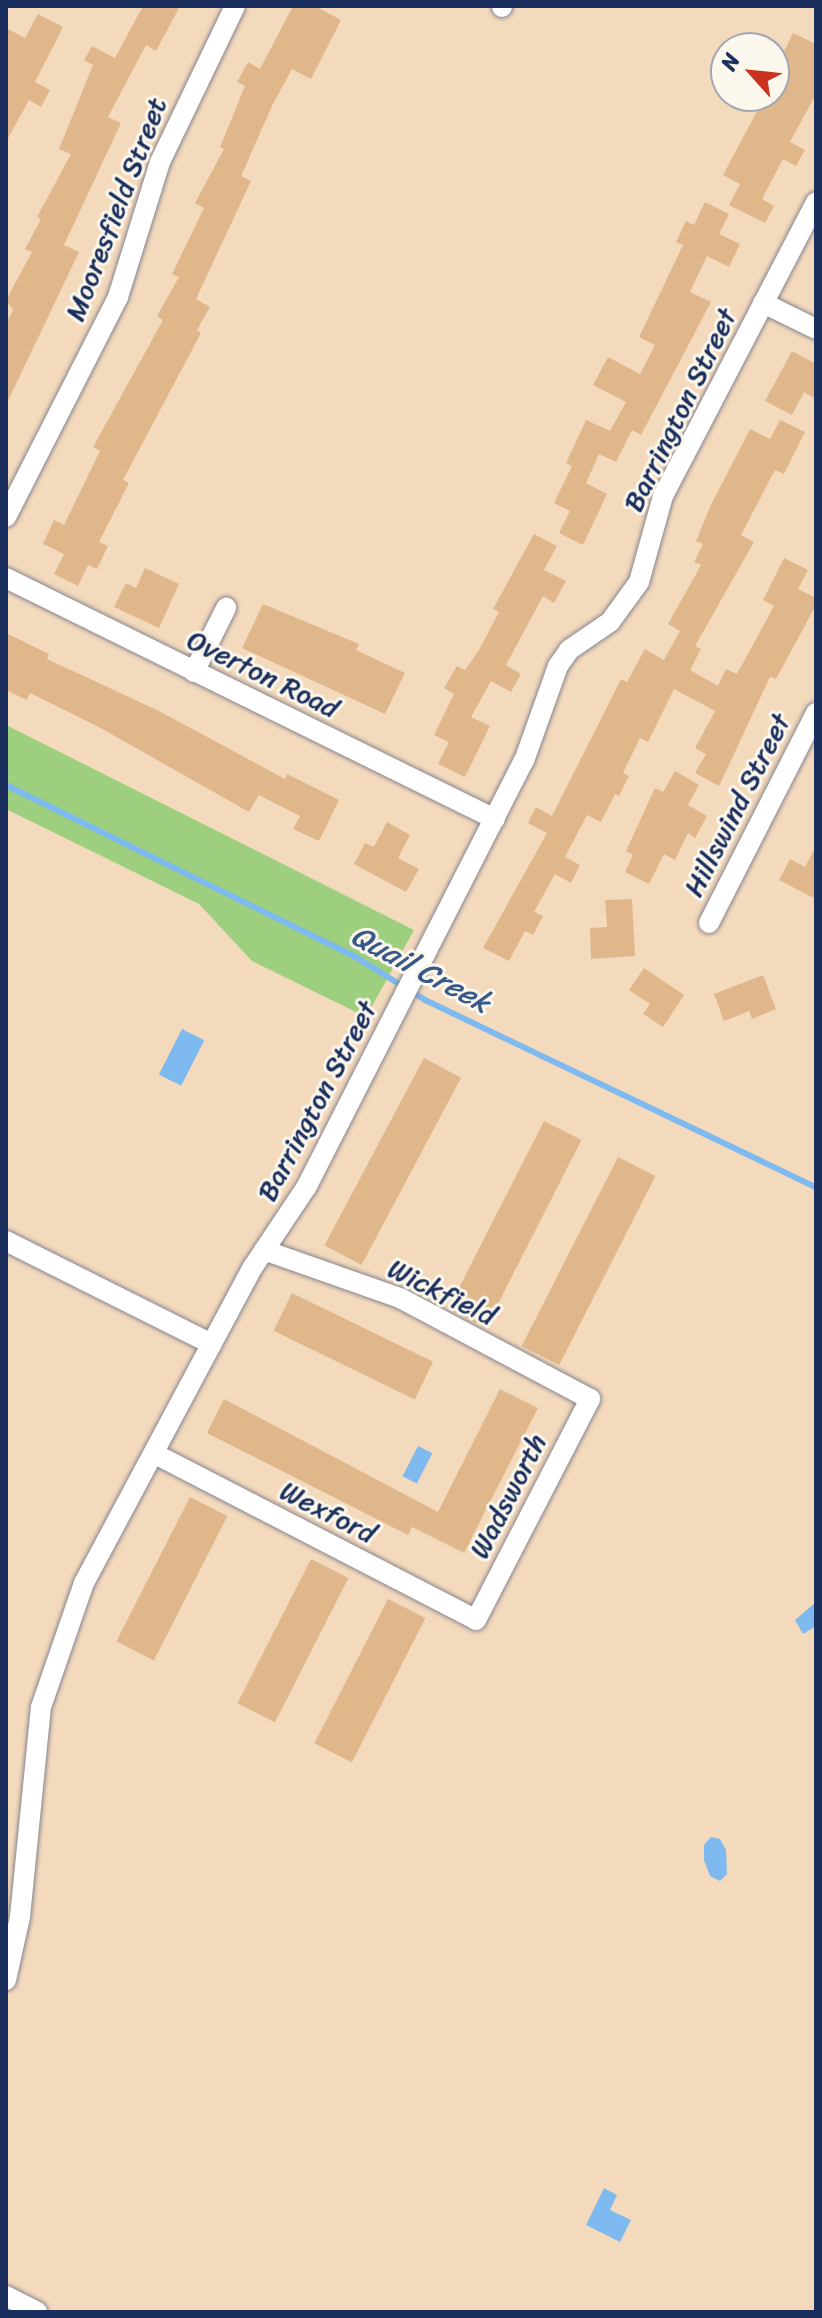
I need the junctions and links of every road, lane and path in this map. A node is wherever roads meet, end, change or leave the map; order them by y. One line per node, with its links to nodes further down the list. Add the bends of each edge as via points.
1 (235, 6): 5 (street, Mooresfield Street, via 160,162 118,297)
2 (816, 202): 3 (street, Barrington Street)
3 (763, 303): 4 (street); 10 (street, Barrington Street, via 663,496 639,582 610,622 569,650 558,666 524,761)
4 (816, 329)
5 (6, 517)
6 (6, 578): 8 (street, Overton Road)
7 (226, 608): 8 (street)
8 (194, 672): 10 (street, Overton Road)
9 (816, 713): 11 (street, Hillswind Street)
10 (495, 819): 13 (street, Barrington Street, via 307,1186)
11 (709, 923)
12 (6, 1241): 14 (street)
13 (264, 1250): 14 (street, Barrington Street); 15 (street, Wickfield, via 400,1298)
14 (212, 1344): 16 (street, Barrington Street)
15 (590, 1399): 17 (street, Wadsworth)
16 (155, 1454): 17 (street, Wexford); 18 (street, Barrington Street, via 84,1583 43,1699 20,1917)
17 (476, 1620)
18 (6, 1980)
19 (6, 2296): 20 (street)
20 (37, 2312)

